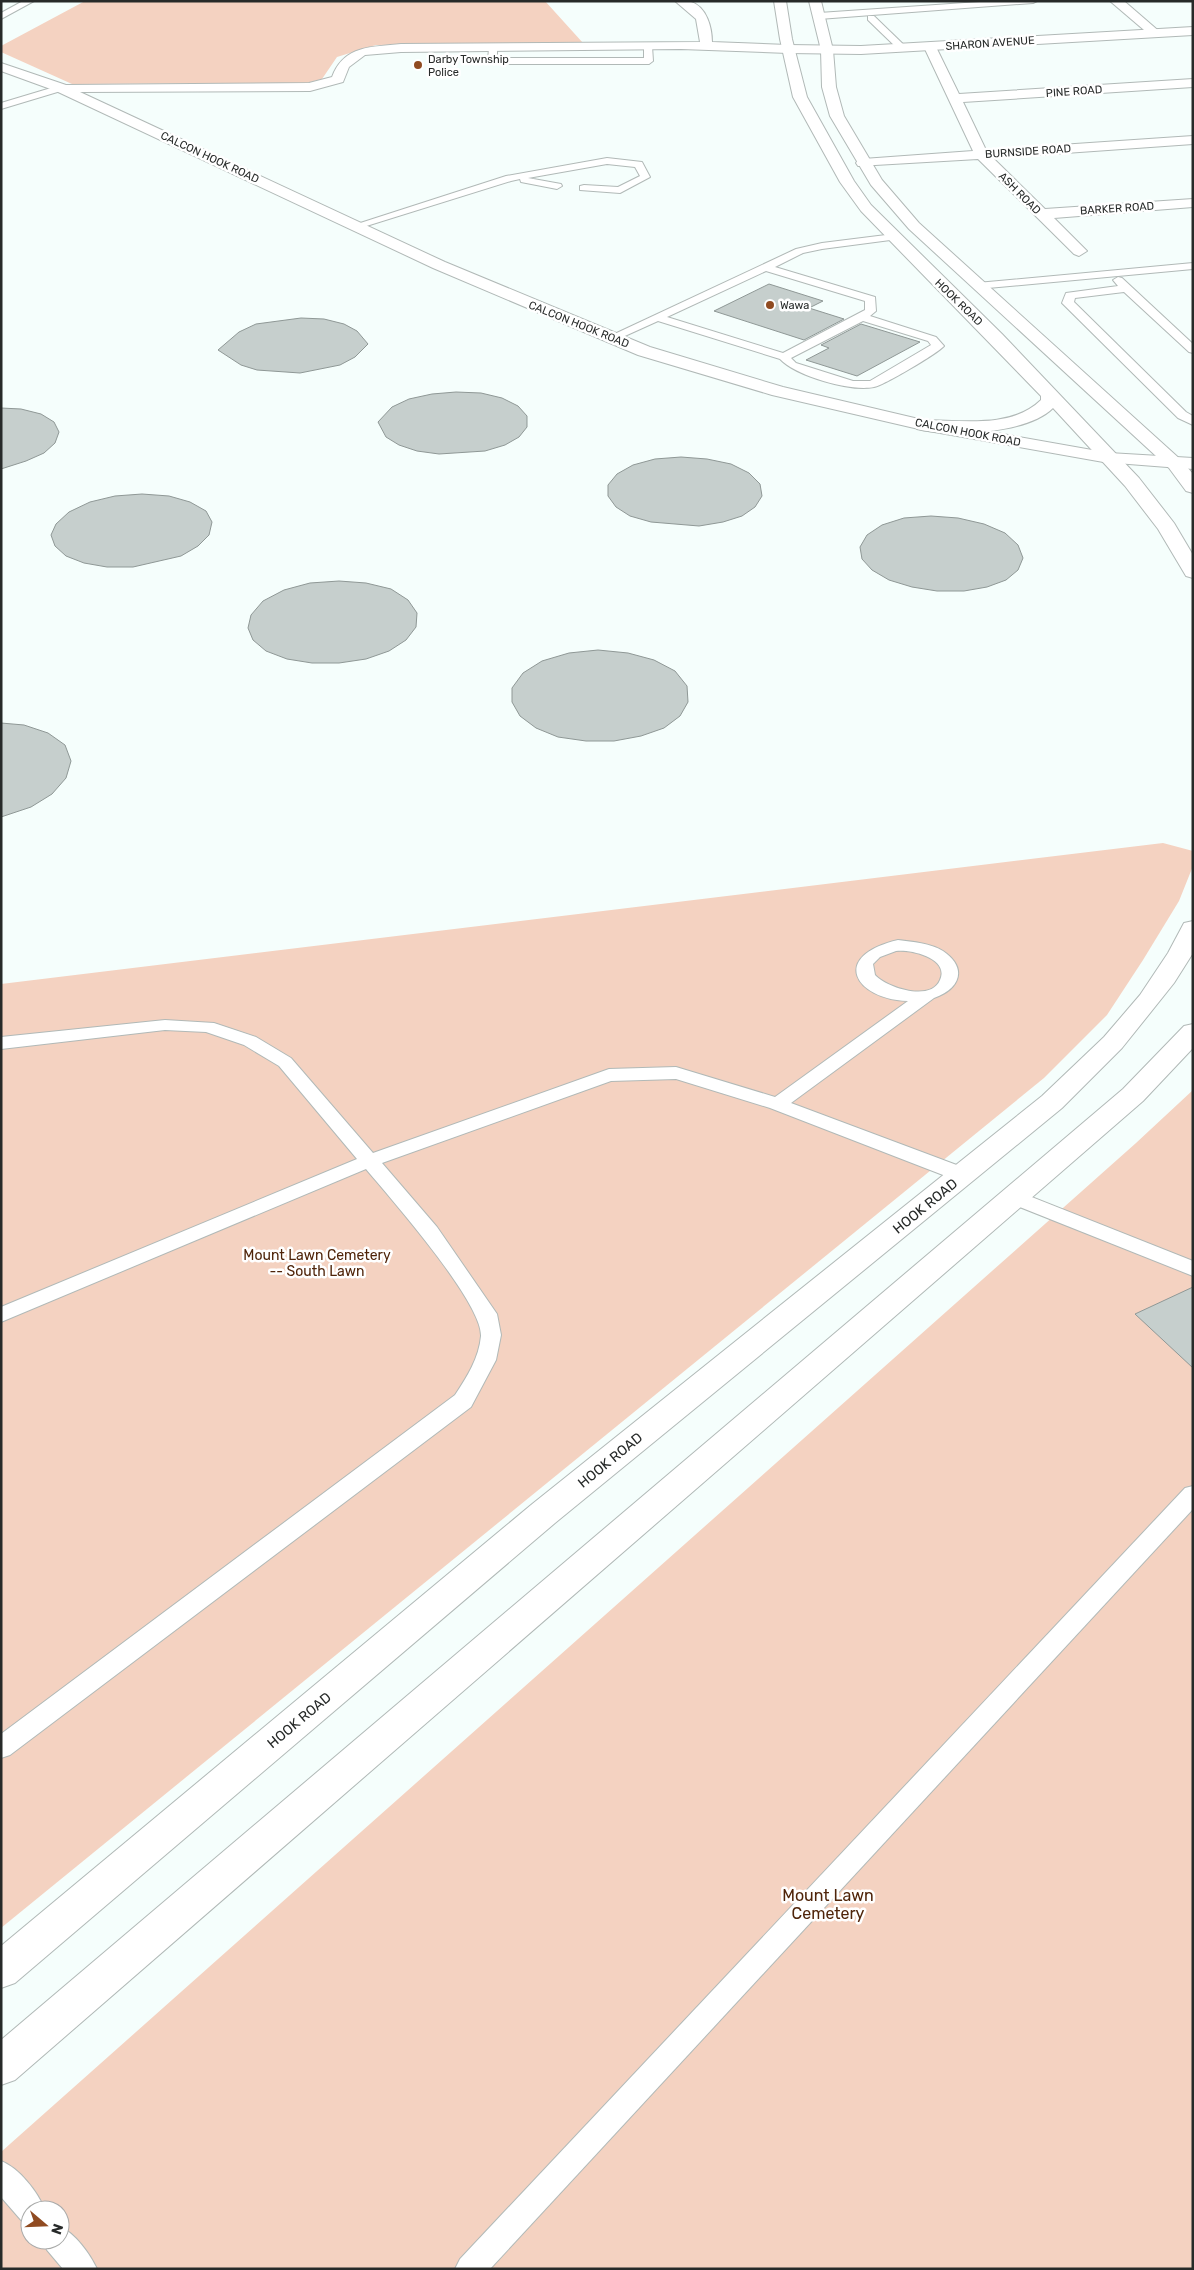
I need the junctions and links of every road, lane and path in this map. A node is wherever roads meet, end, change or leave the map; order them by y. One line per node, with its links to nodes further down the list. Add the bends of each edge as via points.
1 (30, 1): 8 (lane)
2 (681, 1): 12 (street, via 693,7 707,27)
3 (780, 1): 15 (street, HOOK ROAD)
4 (815, 1): 7 (street, HOOK ROAD)
5 (1033, 1): 7 (lane)
6 (1116, 1): 11 (street)
7 (819, 16): 16 (street, HOOK ROAD)
8 (1, 17)
9 (871, 18): 14 (lane)
10 (1193, 30): 11 (street, SHARON AVENUE)
11 (1156, 33): 13 (street, SHARON AVENUE)
12 (706, 46): 15 (street, SHARON AVENUE); 19 (street, SHARON AVENUE, via 401,48 362,52 342,65 338,80 310,87)
13 (930, 47): 14 (street, SHARON AVENUE); 20 (street, ASH ROAD)
14 (902, 48): 16 (street, SHARON AVENUE)
15 (788, 49): 16 (street, SHARON AVENUE); 31 (street, HOOK ROAD, via 800,97 815,128 847,182)
16 (827, 50): 24 (street, HOOK ROAD, via 829,87 837,116)
17 (1, 67): 19 (street, CALCON HOOK ROAD)
18 (1193, 83): 20 (street, PINE ROAD)
19 (61, 88): 21 (lane); 30 (street, CALCON HOOK ROAD)
20 (955, 98): 23 (street, ASH ROAD)
21 (1, 106)
22 (1193, 140): 23 (street, BURNSIDE ROAD)
23 (981, 154): 24 (street, BURNSIDE ROAD); 29 (street, ASH ROAD)
24 (862, 162): 36 (street, HOOK ROAD, via 893,205)
25 (510, 178): 26 (lane); 27 (lane, via 607,161 639,164 644,177 620,190); 30 (lane)
26 (557, 186)
27 (584, 188)
28 (1193, 203): 29 (street, BARKER ROAD)
29 (1042, 214): 32 (street, ASH ROAD)
30 (356, 226): 42 (street, CALCON HOOK ROAD)
31 (894, 238): 34 (lane, via 815,247); 51 (street, HOOK ROAD)
32 (1080, 251)
33 (1193, 266): 35 (lane)
34 (765, 267): 38 (lane); 39 (lane, via 871,299 870,311)
35 (1112, 274): 36 (lane); 37 (lane)
36 (977, 286): 55 (street, HOOK ROAD)
37 (1126, 288): 45 (lane); 52 (lane, via 1070,295 1068,303 1182,415)
38 (657, 317): 42 (lane); 48 (lane)
39 (862, 317): 40 (lane); 47 (lane, via 932,339 938,346)
40 (839, 329): 41 (lane); 43 (lane)
41 (855, 334)
42 (612, 338): 53 (street, CALCON HOOK ROAD, via 644,351 778,391)
43 (805, 346): 46 (lane); 48 (lane)
44 (906, 350): 47 (lane)
45 (1193, 350)
46 (821, 352)
47 (923, 355): 50 (lane)
48 (784, 357): 50 (lane, via 792,365 852,384 873,384)
49 (872, 368): 50 (lane)
50 (891, 374)
51 (1050, 395): 53 (street, via 1050,401 1042,411 1019,420 981,426); 54 (street, HOOK ROAD)
52 (1193, 421)
53 (924, 425): 54 (street, CALCON HOOK ROAD)
54 (1109, 458): 55 (street, CALCON HOOK ROAD); 57 (street, HOOK ROAD, via 1167,527)
55 (1184, 464): 56 (street, HOOK ROAD)
56 (1193, 487)
57 (1193, 572)
58 (1193, 928): 66 (street, HOOK ROAD, via 1158,990 1110,1048 1052,1102)
59 (880, 989): 60 (lane, via 900,996); 60 (lane, via 867,977 866,960 884,947 912,945 937,953 950,968 947,984); 61 (lane, via 888,1003)
60 (928, 995): 61 (lane)
61 (887, 1024): 64 (lane)
62 (1193, 1032): 67 (street, via 1133,1096)
63 (1, 1043): 65 (lane, via 165,1025 208,1027 250,1041 286,1062)
64 (777, 1104): 65 (lane, via 676,1073 609,1075); 66 (lane)
65 (370, 1161): 69 (lane); 71 (lane, via 430,1232 487,1314 491,1335 486,1360 477,1379 463,1400 416,1438)
66 (963, 1175): 72 (street, HOOK ROAD, via 543,1514)
67 (1014, 1196): 68 (lane); 73 (street)
68 (1193, 1270)
69 (1, 1315)
70 (1193, 1494): 78 (lane)
71 (1, 1748)
72 (1, 1970)
73 (1, 2066)
74 (1, 2175): 75 (lane)
75 (23, 2200)
76 (66, 2250): 77 (lane)
77 (82, 2269)
78 (470, 2269)

